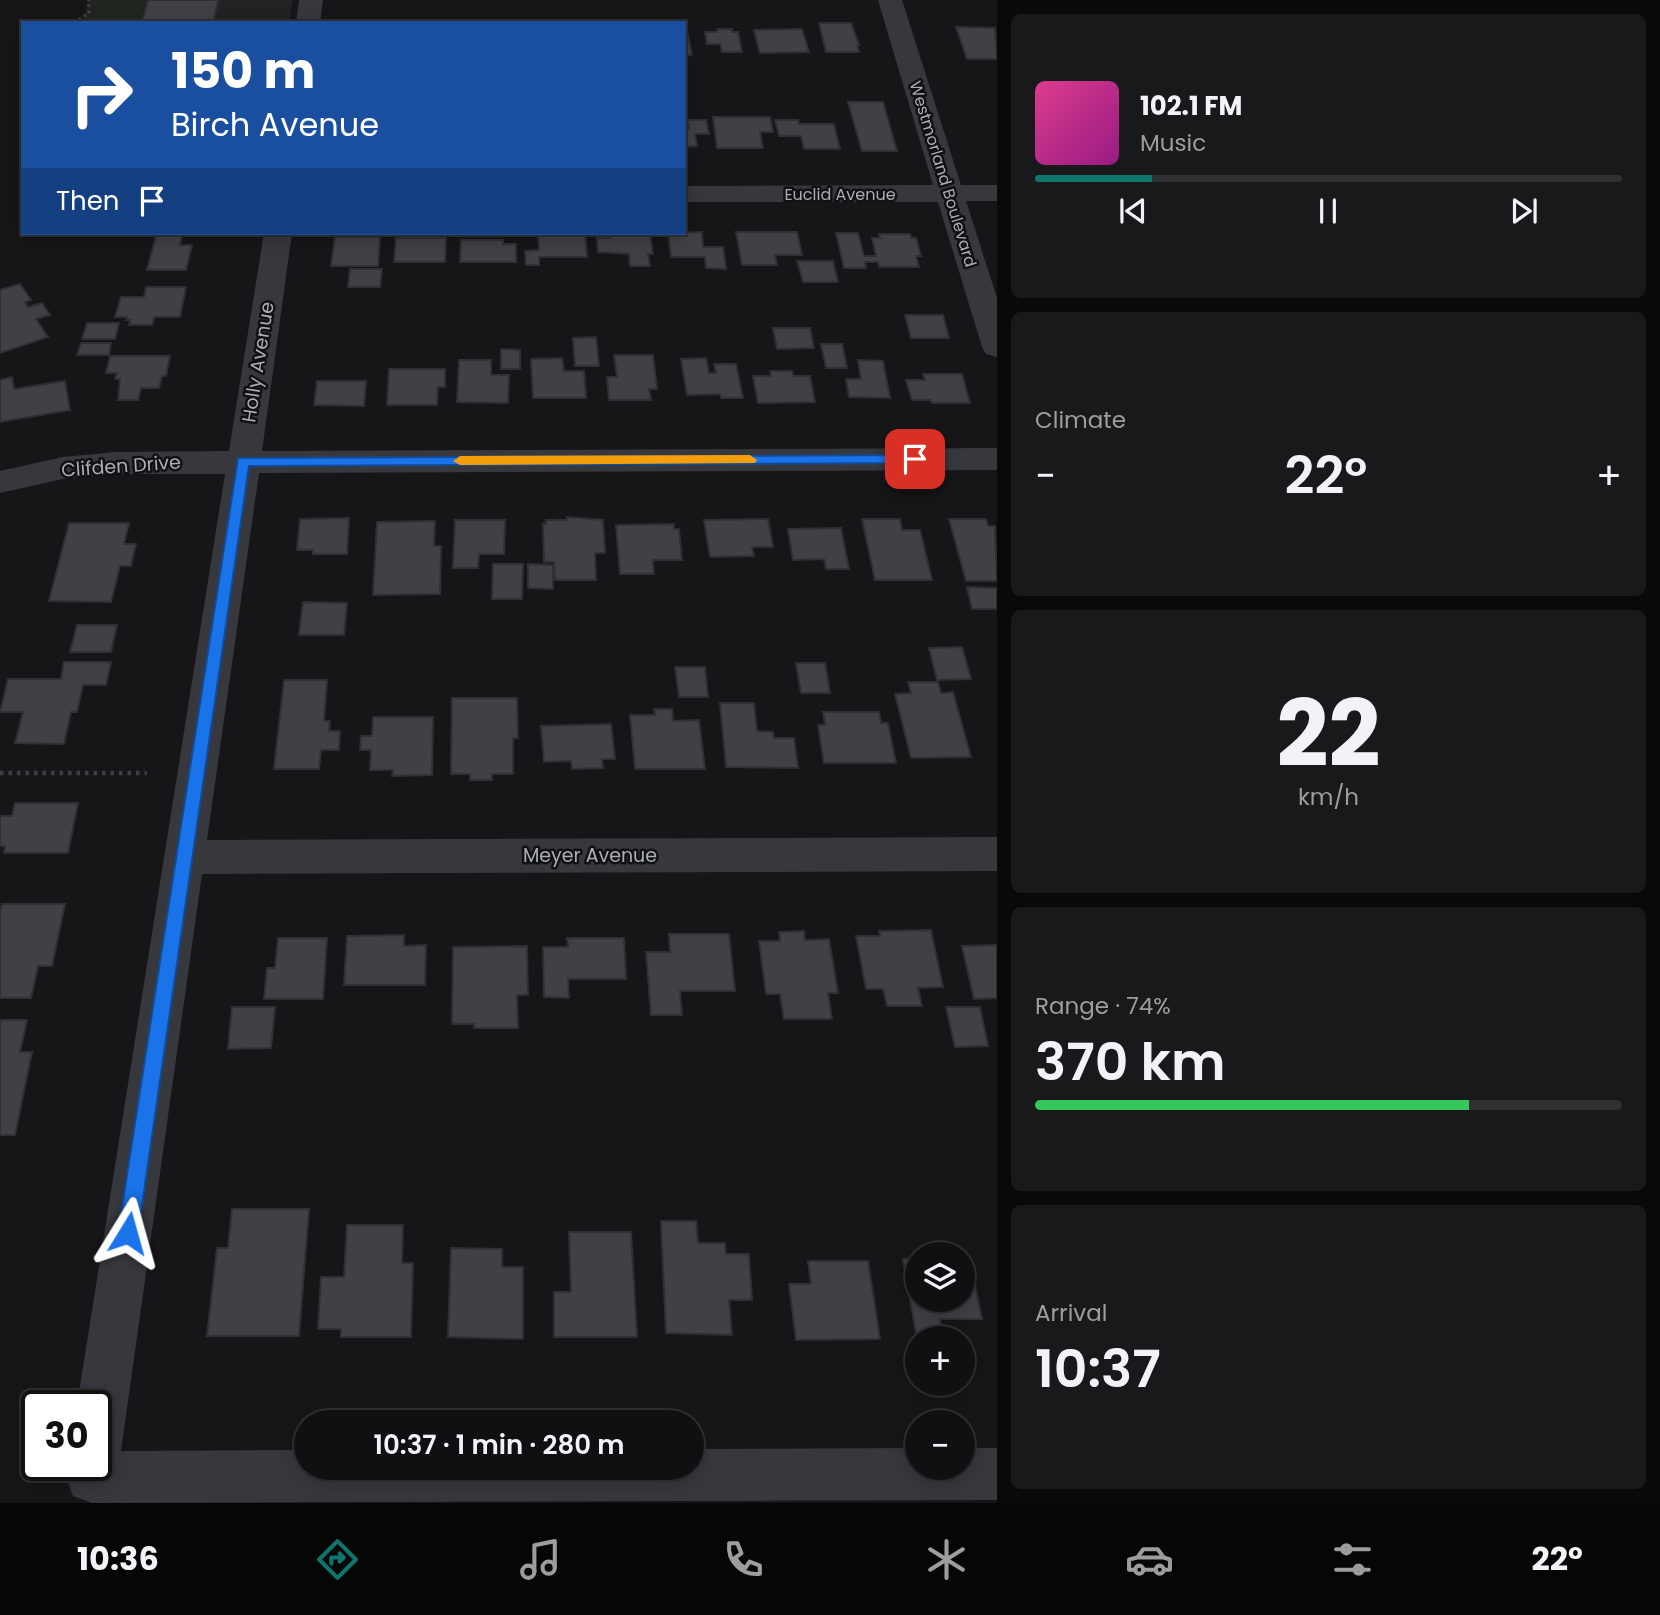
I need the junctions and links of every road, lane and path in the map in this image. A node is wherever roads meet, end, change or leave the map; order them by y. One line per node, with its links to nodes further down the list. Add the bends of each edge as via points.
1 (89, 0): 5 (path, via 89,13)
2 (311, 0): 6 (street)
3 (890, 0): 7 (street, Westmorland Boulevard)
4 (910, 0): 7 (street, Westmorland Boulevard)
5 (77, 21)
6 (308, 21)
7 (973, 193): 8 (street, Euclid Avenue); 10 (street, Westmorland Boulevard); 11 (street, Westmorland Boulevard)
8 (686, 194)
9 (278, 235): 13 (street, Holly Avenue)
10 (997, 267)
11 (997, 347)
12 (997, 459): 13 (street, Clifden Drive)
13 (243, 461): 14 (street, Clifden Drive, via 116,463 63,468); 18 (street, Holly Avenue)
14 (0, 482)
15 (0, 773): 16 (path)
16 (147, 774)
17 (997, 854): 18 (street, Meyer Avenue)
18 (184, 857): 19 (street, Holly Avenue)
19 (104, 1390)
20 (112, 1473): 21 (street)
21 (997, 1474)

